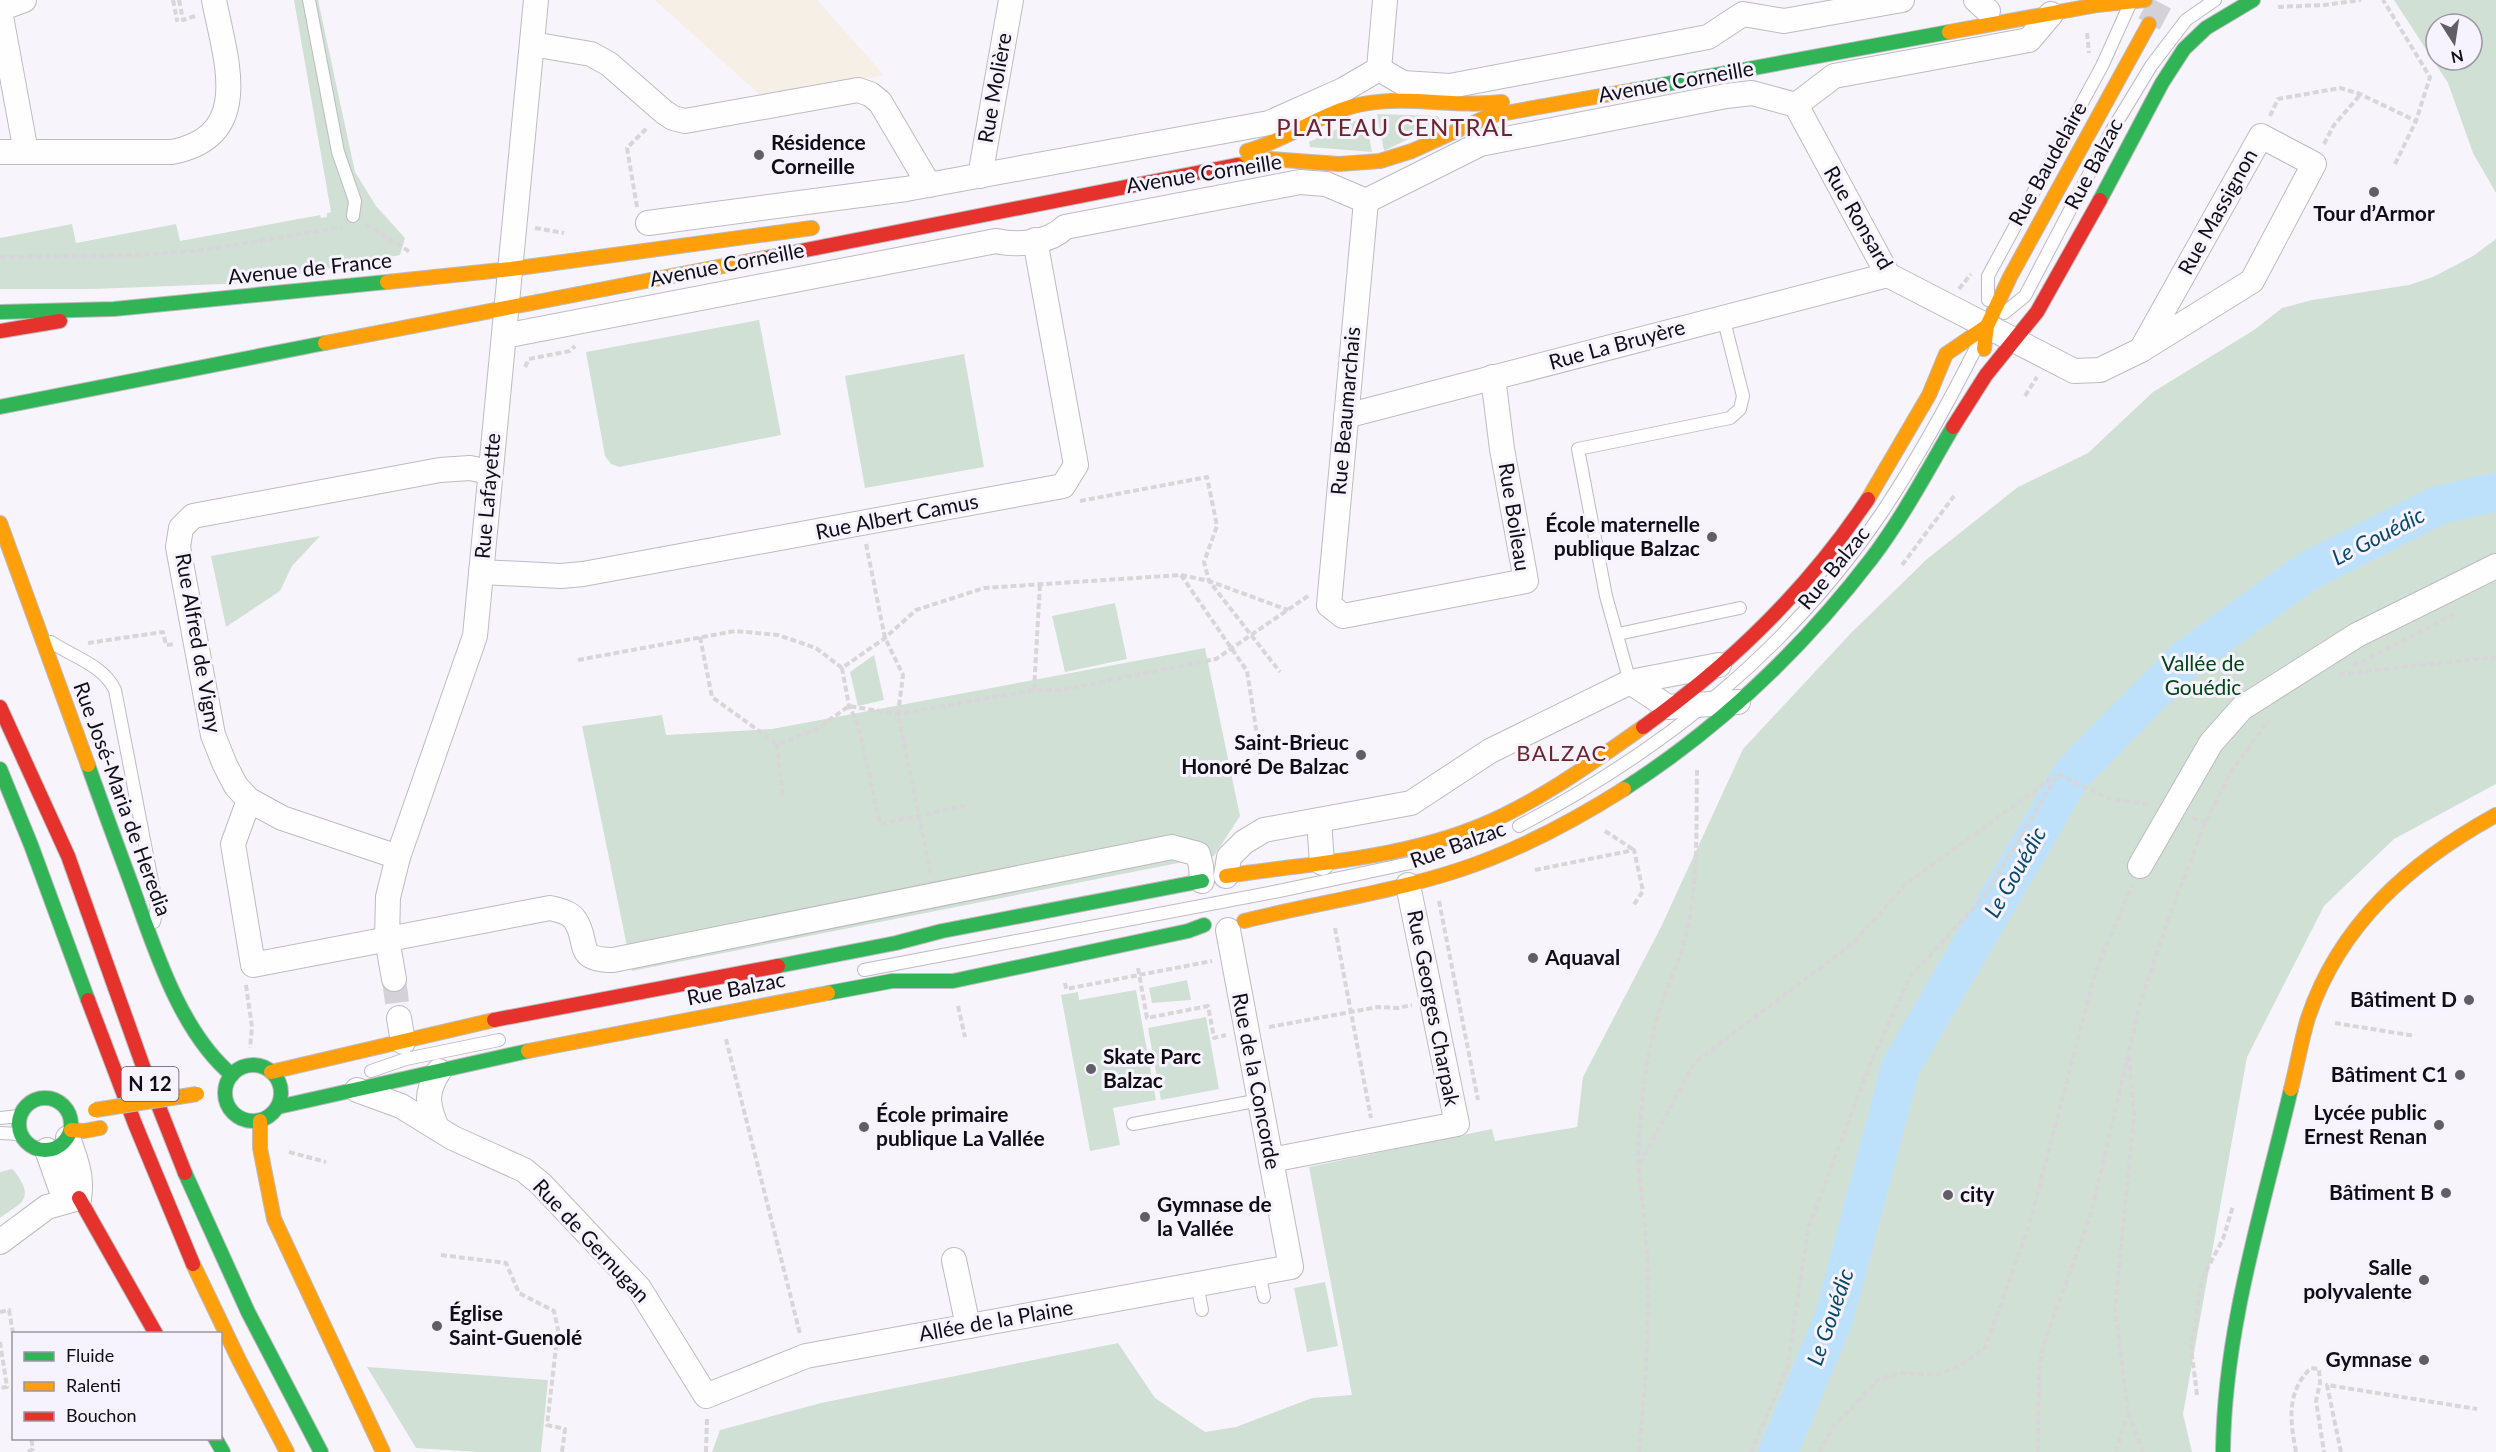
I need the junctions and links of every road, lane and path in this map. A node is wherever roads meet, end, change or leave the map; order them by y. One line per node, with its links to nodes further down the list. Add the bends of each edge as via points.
1 (24, 0): 20 (street)
2 (173, 0): 21 (path)
3 (179, 0): 22 (path)
4 (214, 0): 33 (street, via 230,85 221,121 204,140 172,152)
5 (309, 0): 39 (lane, via 338,152 355,201)
6 (536, 0): 24 (street, Rue Lafayette)
7 (1011, 0): 35 (street, Rue Molière)
8 (1385, 0): 25 (street)
9 (1902, 0): 17 (street, Avenue Corneille, via 1784,21)
10 (2145, 0): 15 (main road, Avenue Corneille)
11 (2215, 0): 54 (lane, via 2186,20 2151,66 2111,132 2025,296)
12 (2253, 0): 57 (main road, Rue Balzac, via 2199,33 2166,74 2043,305)
13 (2361, 0): 18 (path)
14 (2383, 0): 29 (path, via 2430,77)
15 (2131, 1): 19 (main road, Avenue Corneille); 54 (lane, via 2102,66 1988,276)
16 (1982, 5): 19 (main road, Avenue Corneille); 38 (main road, Avenue Corneille, via 1484,105 1378,101 1336,111 1263,147)
17 (1740, 7): 25 (street, Avenue Corneille, via 1708,37 1450,86 1403,83)
18 (2273, 7)
19 (2043, 8): 27 (street, via 2029,40 1834,76); 49 (main road, Avenue Corneille, via 1489,116 1423,147 1379,161 1328,164 1269,159)
20 (0, 10): 33 (street)
21 (175, 20)
22 (183, 20)
23 (2149, 24): 54 (main road, Rue Baudelaire, via 2021,256)
24 (532, 44): 28 (street, via 591,54 609,64); 41 (street, Rue Lafayette)
25 (1379, 69): 35 (street, Avenue Corneille, via 1269,123)
26 (2360, 94): 29 (path); 30 (path, via 2340,88 2278,99); 31 (path)
27 (1796, 105): 37 (street, via 1752,93 1726,96 1480,144); 48 (street, Rue Ronsard)
28 (663, 112): 36 (street, via 685,121 858,90 880,102); 40 (path, via 627,148 640,225)
29 (2416, 121): 34 (path)
30 (2261, 136): 58 (street, Rue Massignon); 58 (street, Rue Massignon, via 2314,164 2252,281)
31 (2328, 136)
32 (0, 152): 33 (street)
33 (26, 152)
34 (2395, 164)
35 (980, 176): 36 (street, Avenue Corneille)
36 (929, 185): 40 (street, Avenue Corneille)
37 (1366, 201): 44 (street, via 1326,184 1300,182 1065,227 1056,236); 63 (street, Rue Beaumarchais)
38 (916, 214)
39 (353, 216): 45 (path); 46 (path, via 340,229 203,250)
40 (648, 223)
41 (515, 225): 43 (path); 47 (street, Rue Lafayette)
42 (824, 226): 47 (main road, Avenue Corneille)
43 (568, 234)
44 (1035, 240): 53 (street, via 996,242); 65 (street, via 1076,465)
45 (413, 255)
46 (0, 258)
47 (511, 268): 49 (street, Rue Lafayette); 50 (main road, Avenue de France)
48 (1888, 275): 52 (street, Rue La Bruyère); 54 (street, Rue Ronsard)
49 (507, 308): 56 (street, Rue Lafayette); 62 (main road, Avenue Corneille)
50 (114, 309): 51 (main road); 55 (main road)
51 (0, 312)
52 (1723, 317): 60 (street, Rue La Bruyère); 79 (lane, via 1743,396 1740,409 1730,418 1578,449 1606,596)
53 (596, 320): 56 (street); 59 (path, via 570,351 529,359 522,372)
54 (1987, 326): 57 (street, Rue Massignon); 61 (main road); 88 (main road, Rue Balzac, via 1946,354 1903,442 1846,532 1784,605); 96 (lane, via 1925,442 1862,541 1791,626)
55 (0, 331)
56 (504, 336): 59 (street, Rue Lafayette)
57 (2014, 341): 58 (street, Rue Massignon, via 2074,371 2100,370); 61 (main road, Rue Balzac)
58 (2141, 350)
59 (500, 373): 64 (street, Rue Lafayette)
60 (1494, 377): 63 (street, Rue La Bruyère); 77 (street, Rue Boileau, via 1502,449 1526,581)
61 (1980, 384): 95 (main road, Rue Balzac, via 1873,557 1830,610)
62 (0, 407)
63 (1346, 416): 72 (street, Rue Beaumarchais)
64 (490, 472): 69 (street, Rue Lafayette); 83 (street, Rue Alfred de Vigny, via 470,468 440,470 193,516 182,528 178,547)
65 (1063, 486): 67 (street, Rue Albert Camus); 71 (path, via 1076,501 1207,475 1217,526 1204,562)
66 (0, 523): 78 (main road, Rue José-Maria de Heredia)
67 (861, 524): 69 (street, Rue Albert Camus, via 583,574); 82 (path)
68 (2496, 566): 110 (street, via 2357,635 2242,708 2211,742)
69 (481, 572): 115 (street, Rue Lafayette, via 473,648)
70 (1181, 575): 71 (path); 73 (path); 84 (path)
71 (1209, 581): 75 (path); 80 (path)
72 (1331, 581): 75 (path); 77 (street, Rue Beaumarchais, via 1329,605)
73 (1040, 584): 82 (path, via 984,588 916,610); 94 (path)
74 (1740, 608): 79 (lane)
75 (1288, 610): 80 (path)
76 (2457, 613): 91 (path)
77 (1343, 616)
78 (38, 632): 85 (lane); 132 (main road, Rue José-Maria de Heredia)
79 (1618, 634): 93 (lane)
80 (1251, 635): 84 (path); 90 (path)
81 (700, 637): 87 (path); 89 (path, via 735,631 778,635 816,648); 103 (path, via 712,697)
82 (885, 638): 89 (path); 100 (path, via 903,675)
83 (195, 640): 85 (path, via 166,645 163,632 84,643); 108 (street, Rue Alfred de Vigny, via 213,735 225,765)
84 (1230, 649): 94 (path, via 1216,658 1061,690); 104 (path, via 1247,671)
85 (74, 656): 132 (lane, via 99,671 116,690 158,907)
86 (2496, 657): 91 (path)
87 (578, 660)
88 (1722, 664): 93 (street); 99 (main road, Rue Balzac)
89 (842, 668): 97 (path)
90 (1280, 672)
91 (2338, 674): 92 (path)
92 (2330, 679)
93 (1630, 682): 99 (street); 113 (street, via 1490,751 1411,803)
94 (1035, 690): 100 (path)
95 (1738, 702): 96 (street); 102 (main road, Rue Balzac)
96 (1708, 704): 99 (street); 114 (lane, via 1636,758)
97 (849, 706): 100 (path); 103 (path, via 815,730); 111 (path, via 858,724 880,824)
98 (0, 707): 197 (main road, N 12, via 69,858 144,1070 231,1279)
99 (1668, 707): 117 (main road, Rue Balzac, via 1552,789 1494,820 1406,848)
100 (898, 714): 111 (path)
101 (2272, 718): 150 (path, via 2231,772 2205,823 2140,1004)
102 (1692, 741): 122 (main road, Rue Balzac, via 1628,786 1531,840 1488,860); 176 (path, via 1697,758 1690,911 1651,1047 1638,1137)
103 (777, 744): 107 (path)
104 (1260, 754)
105 (0, 769): 196 (main road, N 12, via 42,867 160,1191 204,1290)
106 (2058, 774): 110 (path, via 2108,798); 176 (path, via 1905,884 1853,943 1694,1063); 202 (path, via 1986,894 1910,977 1870,1064 1808,1229 1787,1369)
107 (783, 798)
108 (249, 800): 115 (street, Rue Alfred de Vigny, via 282,818); 136 (street, via 232,844)
109 (969, 805): 111 (path)
110 (2173, 809): 118 (street)
111 (918, 815)
112 (2496, 815): 145 (main road, via 2461,834 2387,891 2344,944)
113 (1319, 821): 117 (street); 120 (street, via 1264,830 1229,857)
114 (1505, 832)
115 (398, 857): 133 (street, Rue Lafayette, via 388,897)
116 (1431, 858): 124 (lane)
117 (1322, 863): 120 (main road, Rue Balzac)
118 (2140, 866): 203 (path, via 2096,970 2029,1226 1985,1348 1938,1375 1902,1373 1879,1379 1834,1426)
119 (1524, 872): 127 (path, via 1634,850 1643,891)
120 (1226, 876): 121 (main road, Rue Balzac); 124 (main road, via 1239,882)
121 (1202, 881): 123 (street, via 1197,854 1172,847); 128 (main road); 129 (main road, Rue Balzac)
122 (1408, 885): 126 (main road, Rue Balzac); 170 (street, Rue Georges Charpak, via 1456,1124)
123 (975, 887): 129 (street); 134 (street)
124 (1248, 897): 128 (lane); 131 (main road, via 1248,911)
125 (1439, 898): 160 (path)
126 (1330, 902): 131 (main road, Rue Balzac); 170 (path)
127 (1633, 906)
128 (1194, 907): 130 (main road); 137 (lane)
129 (986, 922): 139 (main road, Rue Balzac)
130 (1203, 925): 131 (main road, via 1218,931); 143 (main road, Rue Balzac, via 953,981 892,981)
131 (1236, 926): 135 (street, Rue de la Concorde)
132 (150, 934): 156 (main road, Rue José-Maria de Heredia, via 180,1005)
133 (387, 939): 134 (street, via 550,908 575,919 584,950 597,960); 136 (street); 138 (street, Rue Lafayette)
134 (693, 944): 139 (street)
135 (1233, 957): 140 (path, via 1066,989 1064,983); 157 (street, Rue de la Concorde)
136 (253, 965): 149 (path, via 245,979 252,1027)
137 (854, 971)
138 (394, 979)
139 (701, 982): 148 (main road, Rue Balzac, via 496,1020)
140 (1054, 985)
141 (968, 1002): 142 (path)
142 (958, 1004)
143 (720, 1013): 153 (main road, Rue Balzac); 191 (path)
144 (399, 1018): 148 (street)
145 (2308, 1019): 147 (path); 207 (main road, via 2232,1348 2224,1404)
146 (517, 1036): 151 (lane)
147 (2415, 1036)
148 (403, 1042): 151 (main road); 152 (main road, Rue Balzac)
149 (250, 1048)
150 (2129, 1052): 195 (path, via 2134,1114 2115,1309); 204 (path, via 2091,1214 2043,1346)
151 (393, 1063): 155 (lane)
152 (306, 1066): 154 (main road, Rue Balzac); 155 (lane)
153 (439, 1071): 155 (main road, Rue Balzac); 167 (street, via 431,1083 428,1099)
154 (271, 1072): 156 (main road, via 255,1065 238,1070); 159 (main road, via 281,1088)
155 (355, 1075): 159 (main road, Rue Balzac, via 315,1100); 167 (street, Rue de Gernugan)
156 (229, 1081): 164 (main road, via 223,1110); 166 (main road, bridge, via 197,1094 95,1110)
157 (1260, 1100): 165 (lane); 174 (street, Rue de la Concorde)
158 (4, 1103): 161 (main road)
159 (278, 1107): 164 (main road)
160 (1479, 1108)
161 (22, 1111): 163 (lane); 166 (main road, via 38,1098 53,1099 66,1107); 169 (main road)
162 (179, 1116): 166 (main road, via 84,1131)
163 (0, 1118)
164 (260, 1121): 172 (main road)
165 (1133, 1124)
166 (69, 1127): 173 (main road, via 55,1149); 177 (street, via 82,1185)
167 (437, 1128): 193 (street, Rue de Gernugan, via 524,1170 541,1184 639,1288)
168 (0, 1133): 169 (lane)
169 (22, 1137): 171 (main road); 173 (main road, via 38,1150)
170 (1376, 1140): 174 (street, Rue Georges Charpak)
171 (4, 1147)
172 (260, 1148): 175 (path); 198 (main road, via 274,1219)
173 (47, 1150): 177 (street, via 61,1189)
174 (1271, 1160): 181 (street, Rue de la Concorde)
175 (326, 1162)
176 (1639, 1165): 201 (path, via 1647,1299)
177 (79, 1198): 178 (street, via 47,1207); 189 (main road)
178 (0, 1242)
179 (441, 1255): 199 (path, via 506,1263 519,1293 554,1311 558,1330 547,1425 565,1429)
180 (954, 1260): 187 (street)
181 (1291, 1267): 182 (street, Allée de la Plaine)
182 (1259, 1272): 183 (street, Allée de la Plaine); 184 (lane)
183 (1197, 1284): 185 (lane); 187 (street, Allée de la Plaine)
184 (1264, 1298)
185 (1202, 1310)
186 (0, 1312): 188 (path, via 9,1310)
187 (968, 1326): 191 (street, Allée de la Plaine)
188 (13, 1332)
189 (155, 1332)
190 (0, 1342): 192 (path, via 7,1387)
191 (806, 1356): 193 (street, Allée de la Plaine)
192 (0, 1388)
193 (706, 1396): 200 (path)
194 (2477, 1410): 210 (path, via 2327,1385)
195 (2128, 1411): 205 (path); 206 (path)
196 (287, 1452)
197 (321, 1452)
198 (383, 1452)
199 (562, 1452)
200 (706, 1452)
201 (1639, 1452)
202 (1751, 1452)
203 (1819, 1452)
204 (2038, 1452)
205 (2116, 1452)
206 (2143, 1452)
207 (2223, 1452)
208 (2296, 1452): 209 (path, via 2292,1403 2300,1378 2311,1368 2319,1369 2316,1401)
209 (2324, 1452)
210 (2341, 1452)

